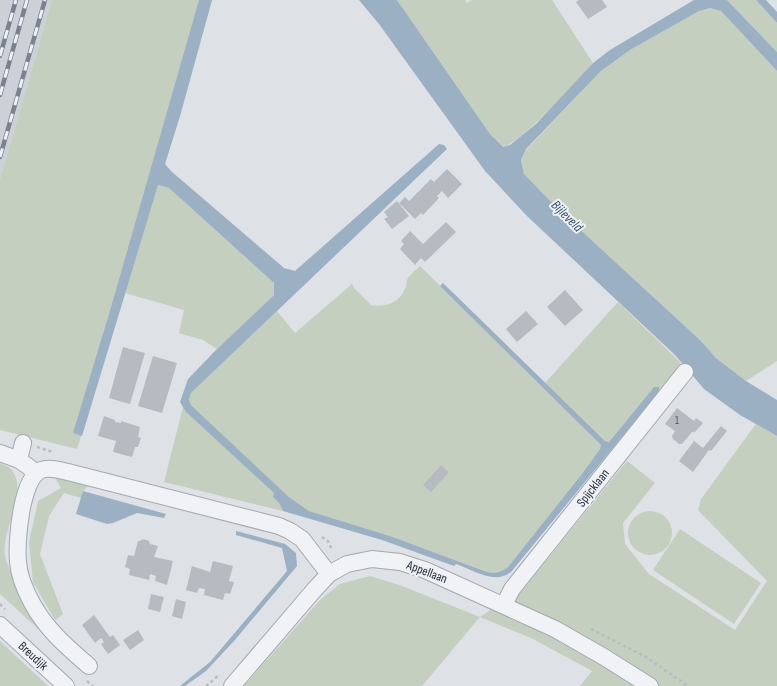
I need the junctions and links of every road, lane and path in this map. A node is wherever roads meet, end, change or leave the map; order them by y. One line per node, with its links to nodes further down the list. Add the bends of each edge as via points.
1 (684, 372): 7 (street, Spijcklaan, via 512,589)
2 (23, 443): 4 (street)
3 (0, 453): 4 (street)
4 (19, 460): 5 (street, via 30,466)
5 (36, 474): 6 (street, via 40,470 50,469 68,472 279,526 302,539); 9 (street, via 25,493 17,540 22,581 43,623)
6 (329, 574): 7 (street, Appellaan, via 347,564 372,559 400,562 425,570); 11 (street, Appellaan)
7 (504, 605): 12 (street, Appellaan, via 555,629)
8 (0, 626): 10 (street, Breudijk)
9 (89, 666)
10 (66, 686)
11 (232, 686)
12 (650, 686)

